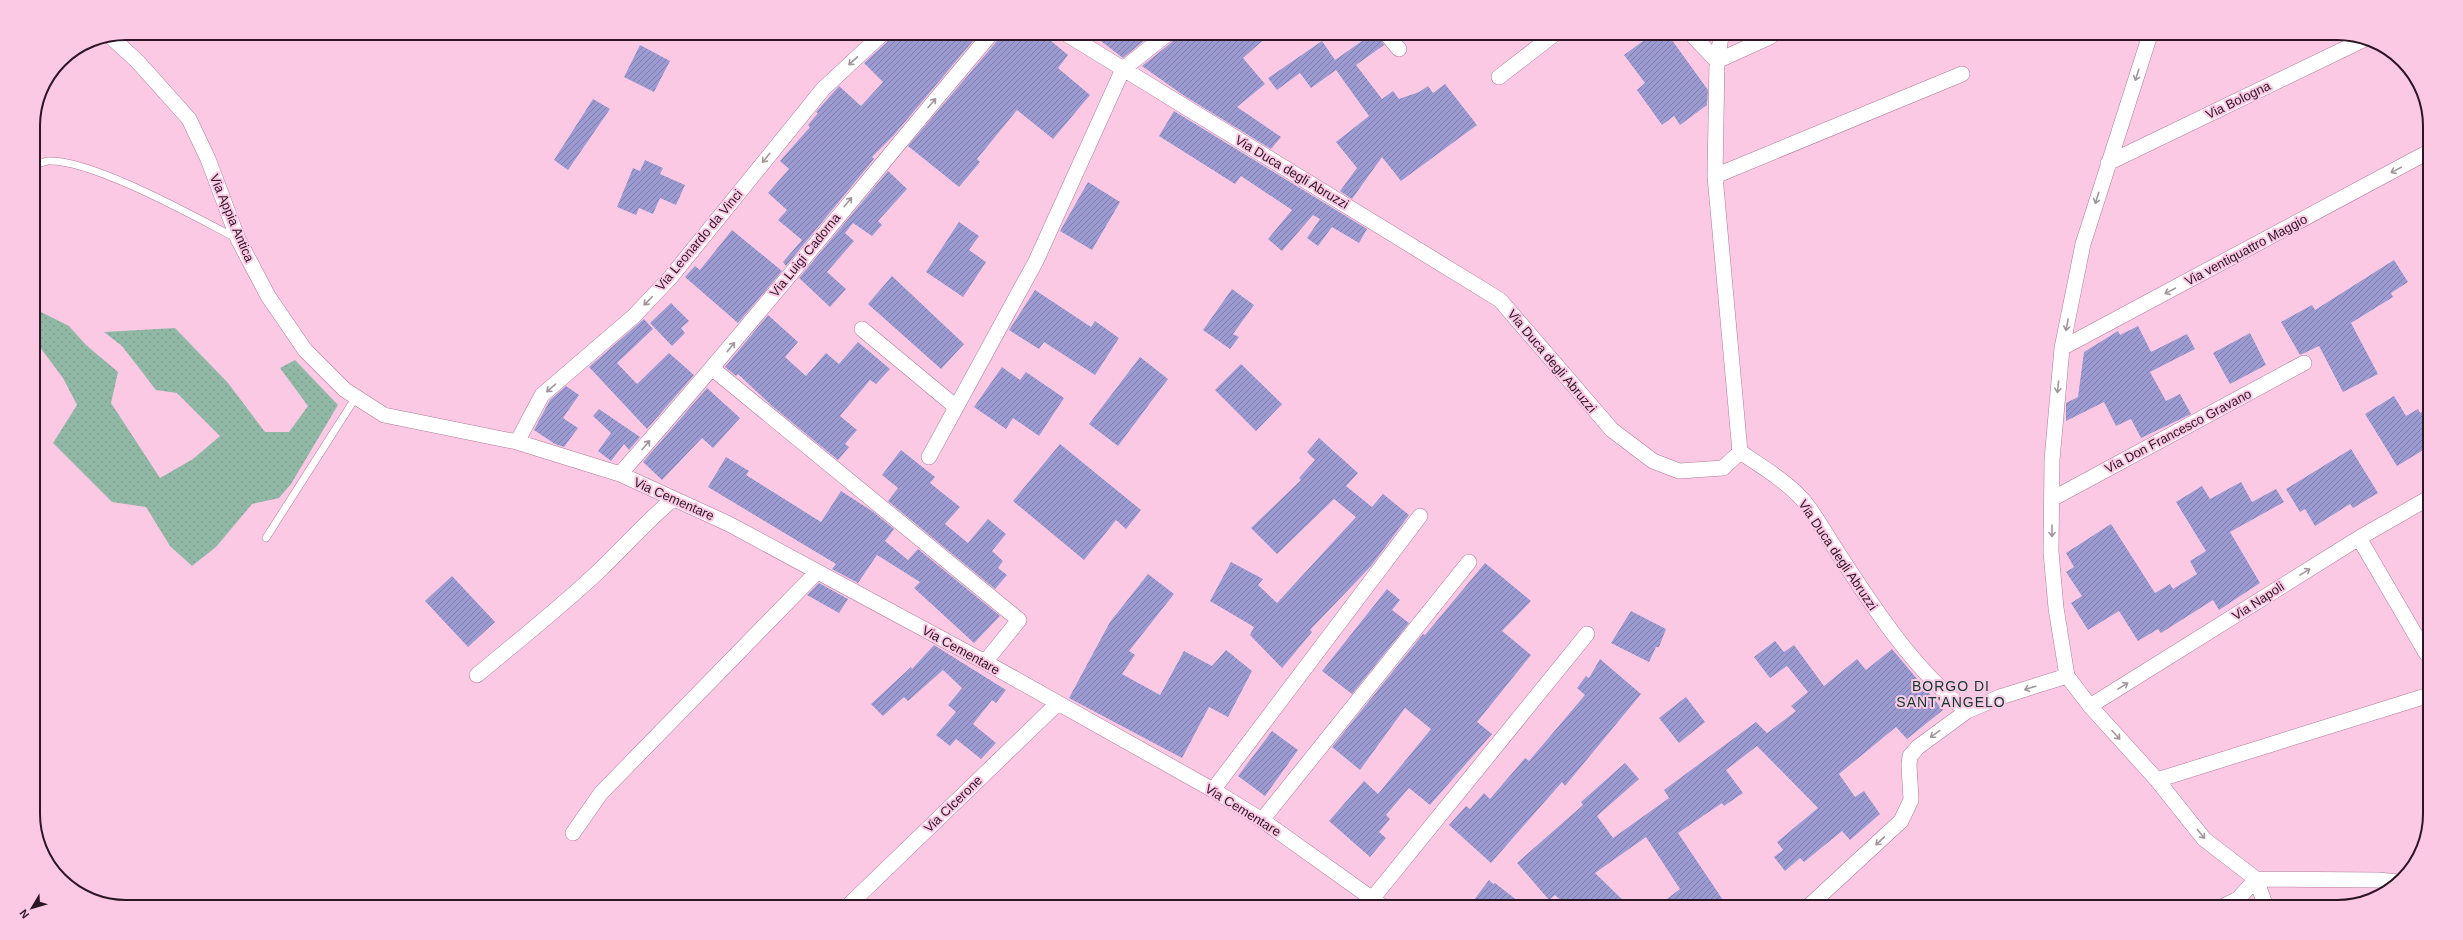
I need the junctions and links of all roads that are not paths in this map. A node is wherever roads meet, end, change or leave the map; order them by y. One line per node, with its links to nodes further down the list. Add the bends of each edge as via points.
1 (876, 40): 29 (street, Via Leonardo da Vinci, one-way to 29, via 823,89 670,278 634,316 542,395)
2 (986, 40): 26 (street, Via Luigi Cadorna, one-way to 2, via 840,212)
3 (1076, 40): 15 (street, Via Duca degli Abruzzi)
4 (1160, 40): 15 (street)
5 (1391, 40): 13 (street)
6 (1547, 40): 17 (street)
7 (1698, 40): 14 (street)
8 (1720, 40): 14 (street)
9 (1763, 40): 14 (street)
10 (2148, 40): 20 (street, one-way to 20)
11 (115, 41): 22 (street, Via Appia Antica, via 138,62 189,119 208,159)
12 (2357, 43): 20 (street, Via Bologna)
13 (1398, 49)
14 (1717, 61): 21 (street)
15 (1123, 69): 28 (street, via 1036,262); 30 (street, Via Duca degli Abruzzi, via 1500,300 1612,430 1653,461 1679,471 1723,468)
16 (1962, 74): 21 (street)
17 (1499, 77)
18 (2423, 155): 24 (street, Via ventiquattro Maggio, one-way to 24)
19 (40, 163): 22 (lane, via 48,161 80,166 131,186)
20 (2108, 163): 24 (street, one-way to 24, via 2082,244)
21 (1715, 176): 30 (street)
22 (238, 239): 27 (street, Via Appia Antica, via 268,296 305,350 344,390)
23 (862, 329): 28 (street)
24 (2062, 348): 34 (street, one-way to 34, via 2054,427)
25 (2304, 363): 34 (street, Via Don Francesco Gravano)
26 (713, 369): 32 (street, Via Luigi Cadorna, one-way to 26); 43 (street, via 1019,620)
27 (356, 397): 29 (street, Via Appia Antica, via 384,415); 37 (lane)
28 (956, 407): 31 (street)
29 (517, 442): 32 (street, Via Cementare)
30 (1740, 452): 49 (street, Via Duca degli Abruzzi, via 1771,473 1803,500 1878,614 1919,663 1955,702)
31 (929, 457)
32 (620, 474): 33 (street, Via Cementare)
33 (673, 499): 40 (street, Via Cementare, via 729,524); 44 (street, via 558,608)
34 (2052, 499): 45 (street, one-way to 45, via 2056,608)
35 (2423, 501): 38 (street, Via Napoli)
36 (1420, 516): 51 (street)
37 (266, 538)
38 (2359, 538): 42 (street); 48 (street, Via Napoli, one-way to 38)
39 (1469, 562): 52 (street)
40 (817, 572): 43 (street, Via Cementare); 53 (street, via 602,793)
41 (1587, 634): 58 (street)
42 (2423, 647)
43 (985, 662): 47 (street, Via Cementare)
44 (477, 675)
45 (2067, 676): 48 (street); 49 (street, one-way to 49, via 2000,697)
46 (2423, 697): 50 (street)
47 (1057, 704): 51 (street, Via Cementare); 56 (street, Via CIcerone)
48 (2090, 706): 50 (street, one-way to 50)
49 (1967, 711): 59 (street, one-way to 59, via 1918,747 1910,756 1912,800 1901,821)
50 (2157, 780): 54 (street, one-way to 54, via 2204,839)
51 (1213, 790): 52 (street, Via Cementare)
52 (1262, 820): 57 (street, Via Cementare)
53 (573, 833)
54 (2256, 879): 55 (street); 60 (street); 61 (street)
55 (2382, 885)
56 (854, 900)
57 (1373, 900)
58 (1378, 900)
59 (1815, 900)
60 (2236, 900)
61 (2264, 900)

